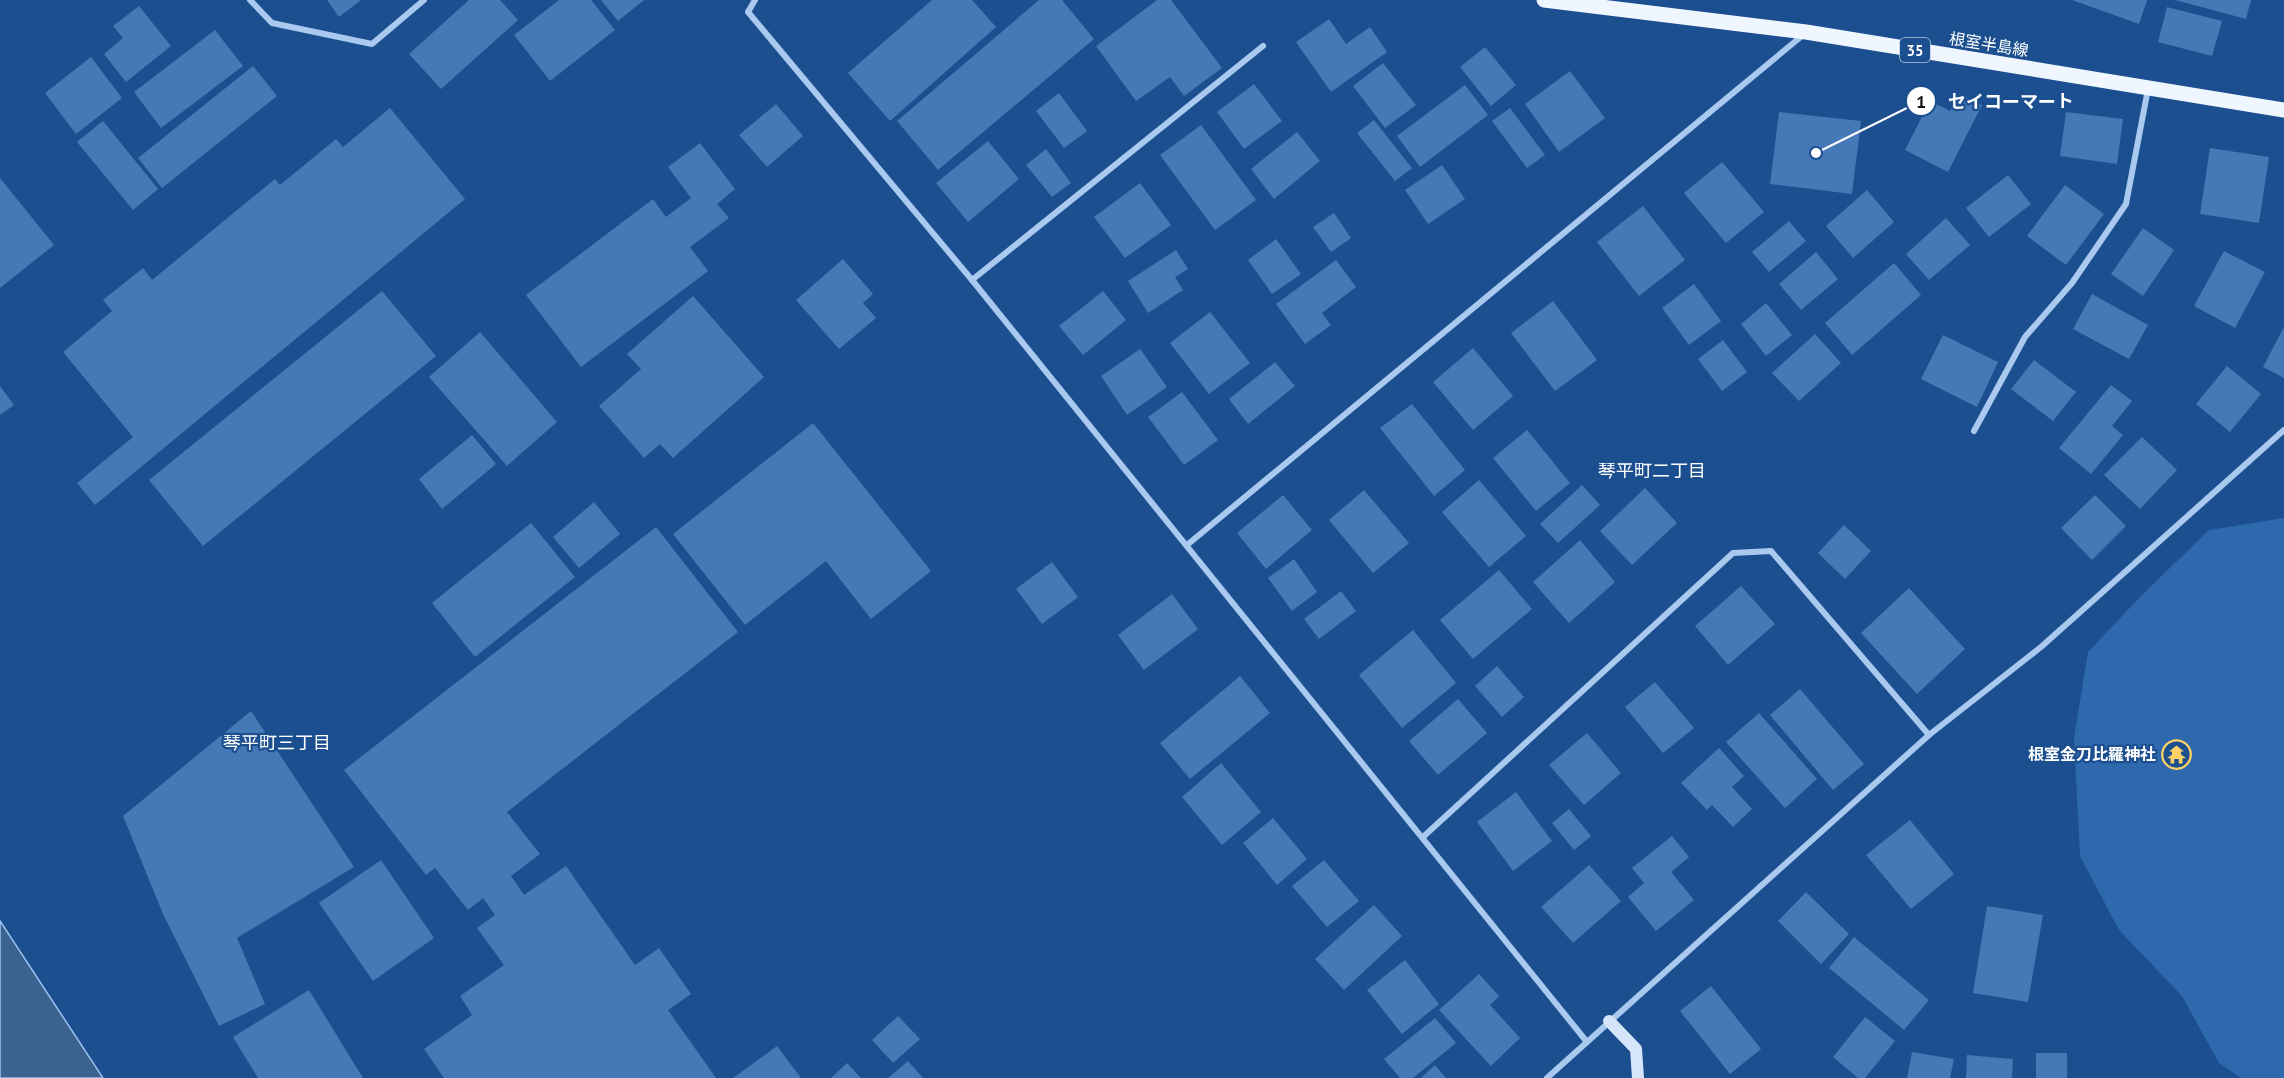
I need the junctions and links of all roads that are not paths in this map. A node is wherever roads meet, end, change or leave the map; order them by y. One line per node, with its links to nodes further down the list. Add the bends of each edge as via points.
1 (250, 0): 2 (street, via 272,23 372,44)
2 (424, 0)
3 (755, 0): 11 (street, via 748,12)
4 (1544, 0): 6 (main road, 根室半島線 / 35)
5 (1630, 0): 6 (street)
6 (1641, 13): 7 (main road, 根室半島線 / 35)
7 (1806, 32): 9 (main road, 根室半島線 / 35); 14 (street)
8 (1263, 46): 11 (street)
9 (2148, 88): 10 (main road, 根室半島線 / 35); 13 (street, via 2126,204 2072,283 2025,337)
10 (2284, 110)
11 (972, 280): 14 (street)
12 (2284, 430): 15 (street, via 2041,647)
13 (1974, 431)
14 (1187, 545): 16 (street)
15 (1929, 735): 16 (street, via 1771,551 1733,553); 17 (street)
16 (1423, 837): 18 (street)
17 (1609, 1021): 18 (street); 20 (street, via 1636,1049)
18 (1587, 1042): 19 (street)
19 (1547, 1078)
20 (1638, 1078)

